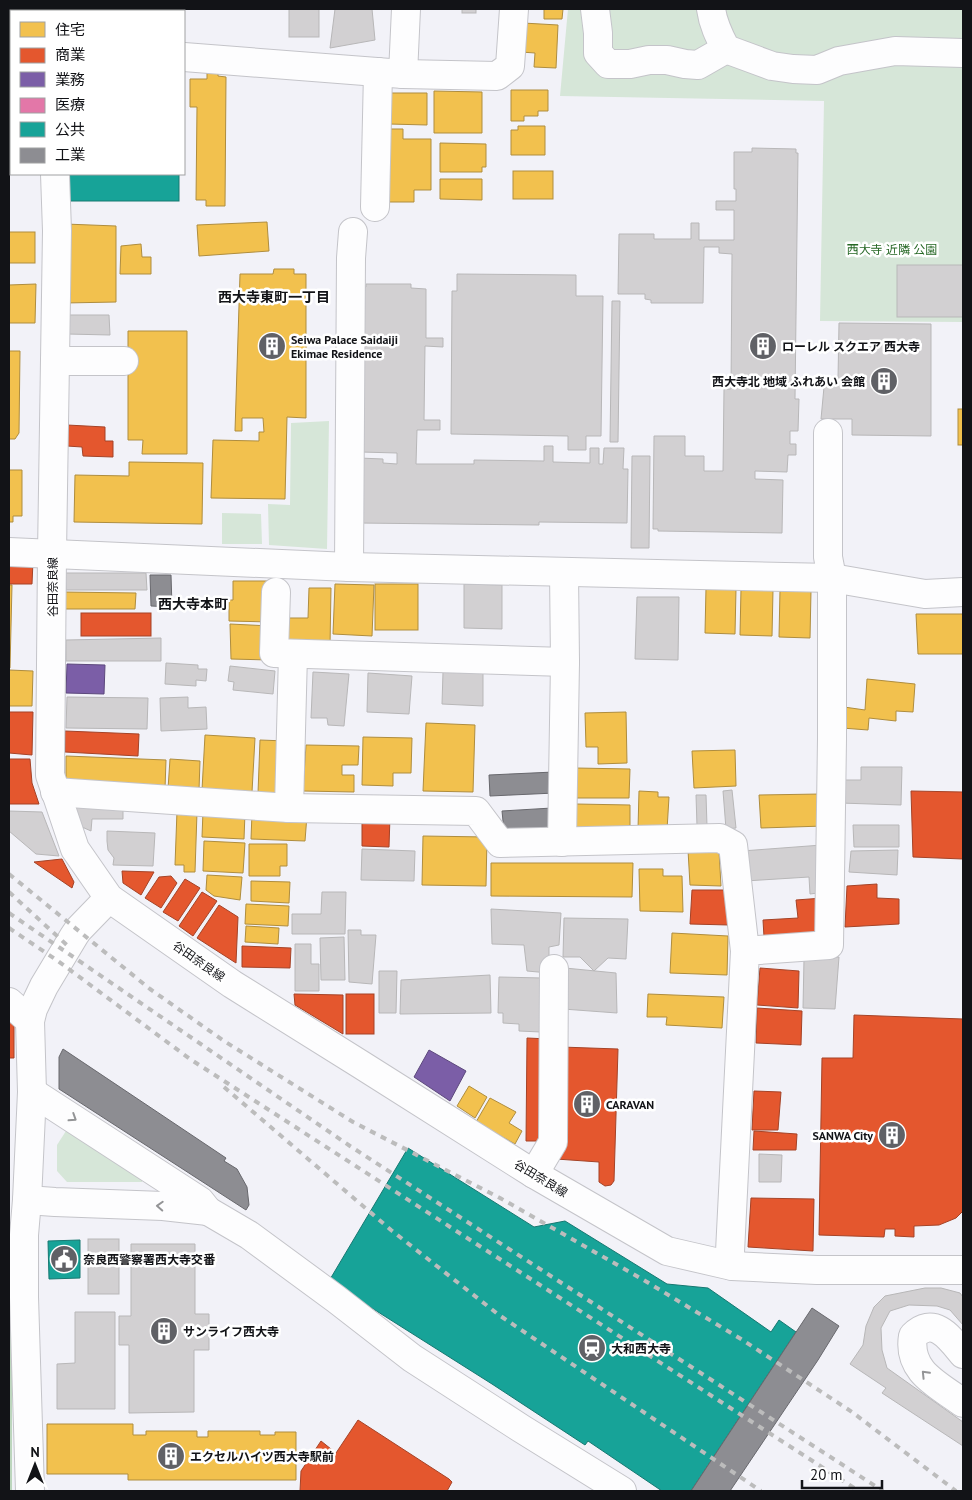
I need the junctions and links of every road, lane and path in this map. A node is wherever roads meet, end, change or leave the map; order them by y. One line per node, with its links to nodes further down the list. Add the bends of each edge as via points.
1 (406, 9): 8 (street)
2 (514, 9): 8 (street, via 510,66 497,76)
3 (595, 9): 5 (street, via 598,53 608,64 667,60 698,65)
4 (712, 9): 5 (street, via 712,17)
5 (726, 49): 6 (street, via 772,66 809,70 895,51)
6 (963, 53)
7 (185, 57): 8 (street)
8 (390, 73): 10 (street)
9 (55, 175): 12 (street, 谷田奈良線, via 58,231)
10 (375, 207)
11 (353, 232): 17 (street)
12 (55, 361): 13 (street); 16 (street, 谷田奈良線)
13 (124, 361)
14 (828, 433): 19 (street, via 828,557)
15 (9, 552): 16 (street)
16 (52, 554): 17 (street); 24 (street, 谷田奈良線, via 50,775)
17 (349, 567): 18 (street)
18 (564, 572): 19 (street); 23 (street)
19 (832, 578): 21 (street, via 925,594); 28 (street, via 829,945)
20 (276, 592): 22 (street, via 274,653)
21 (963, 592)
22 (293, 654): 23 (street); 25 (street)
23 (565, 662): 26 (street)
24 (55, 792): 25 (street); 27 (street, 谷田奈良線, via 75,849)
25 (289, 808): 26 (street, via 476,812 500,843)
26 (562, 842): 28 (street, via 720,838 733,845)
27 (109, 898): 31 (street, via 74,936 44,986); 33 (street, 谷田奈良線, via 232,984)
28 (745, 951): 36 (street, via 730,1252)
29 (554, 969): 33 (street, via 553,1142)
30 (9, 1002): 31 (street)
31 (30, 1021): 32 (street)
32 (32, 1092): 34 (street); 35 (street, one-way to 35, via 200,1201)
33 (534, 1174): 36 (street, 谷田奈良線, via 667,1251)
34 (27, 1200): 35 (street, one-way to 34); 38 (street)
35 (208, 1211): 42 (street, via 249,1235 412,1358)
36 (732, 1266): 37 (street, 谷田奈良線, via 817,1270)
37 (963, 1270)
38 (17, 1297): 41 (street)
39 (963, 1354): 40 (street, one-way to 39, via 921,1371 912,1352 913,1336 927,1328 937,1328 947,1334)
40 (963, 1403)
41 (30, 1491)
42 (622, 1491)

